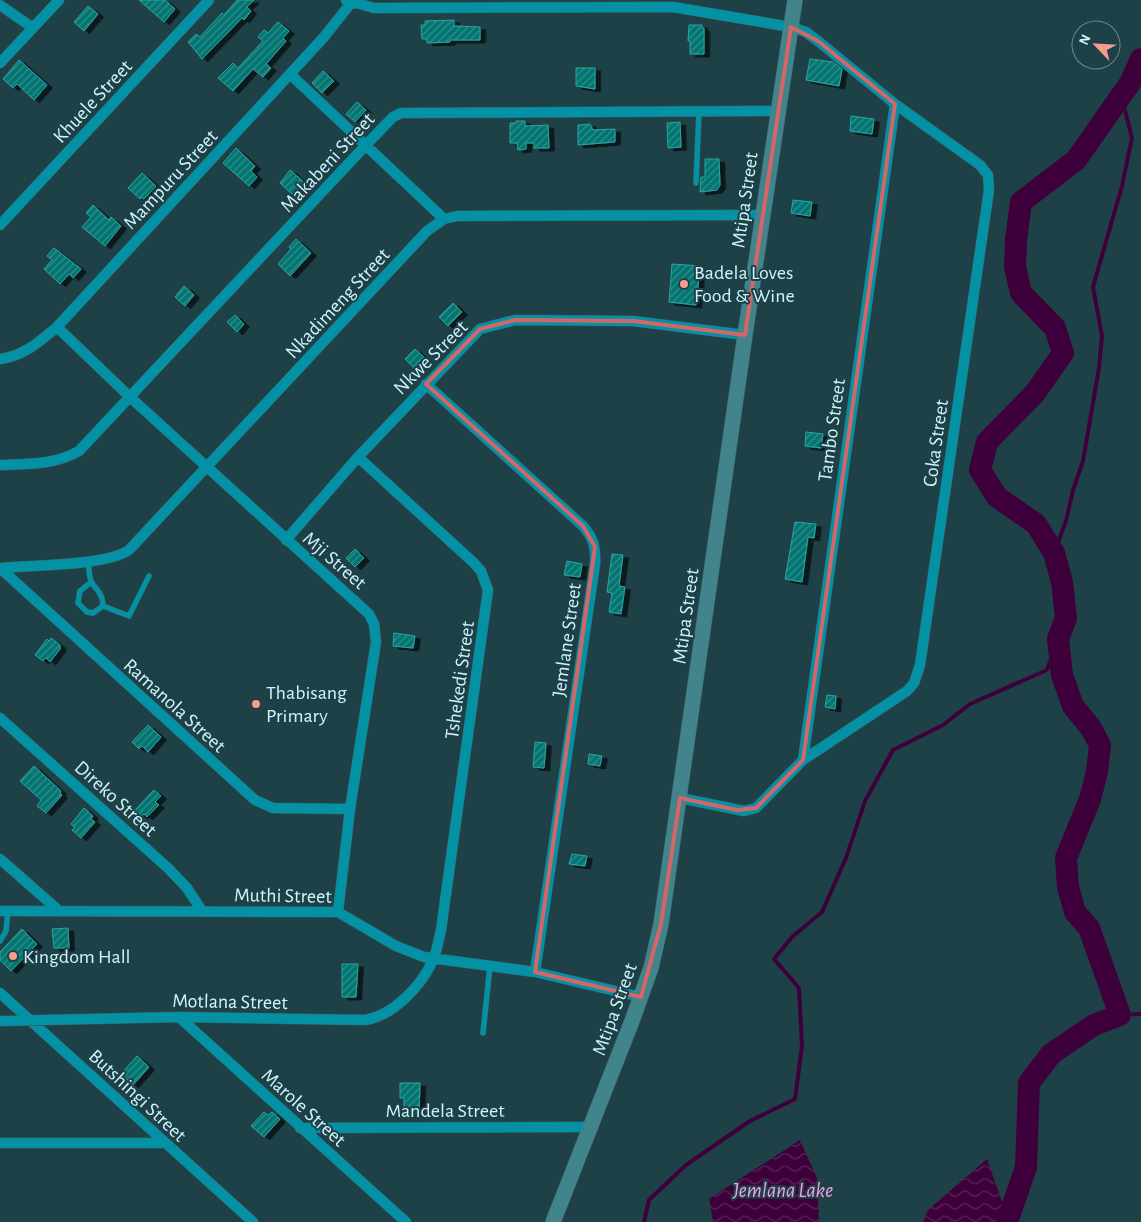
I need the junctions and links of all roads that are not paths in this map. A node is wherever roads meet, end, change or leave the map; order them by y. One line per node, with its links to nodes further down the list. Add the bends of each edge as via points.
1 (59, 0): 8 (street)
2 (209, 0): 18 (street, Khuele Street)
3 (794, 0): 7 (street, Mtipa Street)
4 (348, 1): 5 (street, Coka Street, via 383,8); 10 (street, Mampuru Street)
5 (674, 3): 7 (street, Coka Street)
6 (0, 5): 8 (street)
7 (791, 27): 11 (street, Coka Street, via 806,32); 13 (street, Mtipa Street)
8 (33, 28): 9 (street)
9 (0, 63)
10 (290, 74): 14 (street); 19 (street, Mampuru Street)
11 (895, 104): 34 (street, Tambo Street); 34 (street, Coka Street, via 980,165 988,175 989,190 918,676 906,691)
12 (699, 111): 13 (street, Makabeni Street); 14 (street, Makabeni Street, via 401,113); 15 (lane)
13 (777, 111): 16 (street, Mtipa Street)
14 (366, 145): 17 (street); 23 (street, Makabeni Street)
15 (696, 183)
16 (763, 215): 17 (street); 20 (street, Mtipa Street)
17 (444, 218): 26 (street, Nkadimeng Street, via 427,231)
18 (0, 225)
19 (57, 327): 21 (street, Mampuru Street, via 35,346 18,355); 23 (street, Mji Street)
20 (744, 335): 22 (street, Nkwe Street, via 633,321 515,320 480,329); 35 (street, Mtipa Street)
21 (0, 359)
22 (426, 384): 24 (street, Nkwe Street); 45 (street, Jemlane Street, via 584,526 595,547)
23 (131, 398): 25 (street, Makabeni Street, via 92,440 67,458); 26 (street, Mji Street)
24 (358, 457): 27 (street, Nkwe Street); 43 (street, Tshekedi Street, via 474,563 481,571 488,590 441,930)
25 (0, 465)
26 (208, 467): 27 (street, Mji Street); 28 (street, Nkadimeng Street, via 129,550 114,557)
27 (286, 540): 36 (street, Mji Street, via 362,607 374,624 376,642)
28 (88, 560): 29 (street, Nkadimeng Street); 31 (lane)
29 (0, 568): 36 (street, Ramanola Street, via 255,800 274,808)
30 (149, 576): 32 (lane, via 129,616)
31 (91, 582): 32 (lane, via 101,591); 32 (lane, via 80,591 78,603 93,613)
32 (103, 606)
33 (0, 718): 40 (street, Direko Street, via 168,868)
34 (803, 760): 35 (street, Coka Street, via 767,799 751,811)
35 (680, 798): 47 (street, Mtipa Street, via 661,924)
36 (350, 809): 41 (street, Mji Street)
37 (0, 859): 38 (street)
38 (57, 909): 39 (street, Muthi Street); 40 (street, Muthi Street)
39 (4, 910): 42 (lane, via 6,931)
40 (202, 911): 41 (street, Muthi Street)
41 (338, 912): 43 (street, Muthi Street, via 402,950)
42 (0, 941)
43 (434, 959): 44 (street, Muthi Street); 48 (street, Motlana Street, via 418,983 393,1009 376,1018)
44 (490, 966): 45 (street, Muthi Street); 51 (lane)
45 (535, 972): 47 (street, Muthi Street)
46 (0, 993): 49 (street, Butshingi Street)
47 (641, 997): 52 (street, Mtipa Street)
48 (179, 1017): 49 (street, Motlana Street); 53 (street, Marole Street)
49 (31, 1020): 50 (street, Motlana Street); 55 (street, Butshingi Street)
50 (0, 1021)
51 (483, 1033)
52 (590, 1127): 53 (street, Mandela Street); 58 (street, Mtipa Street)
53 (300, 1128): 57 (street, Marole Street)
54 (0, 1143): 55 (street)
55 (164, 1143): 56 (street, Butshingi Street)
56 (253, 1222)
57 (406, 1222)
58 (553, 1222)

